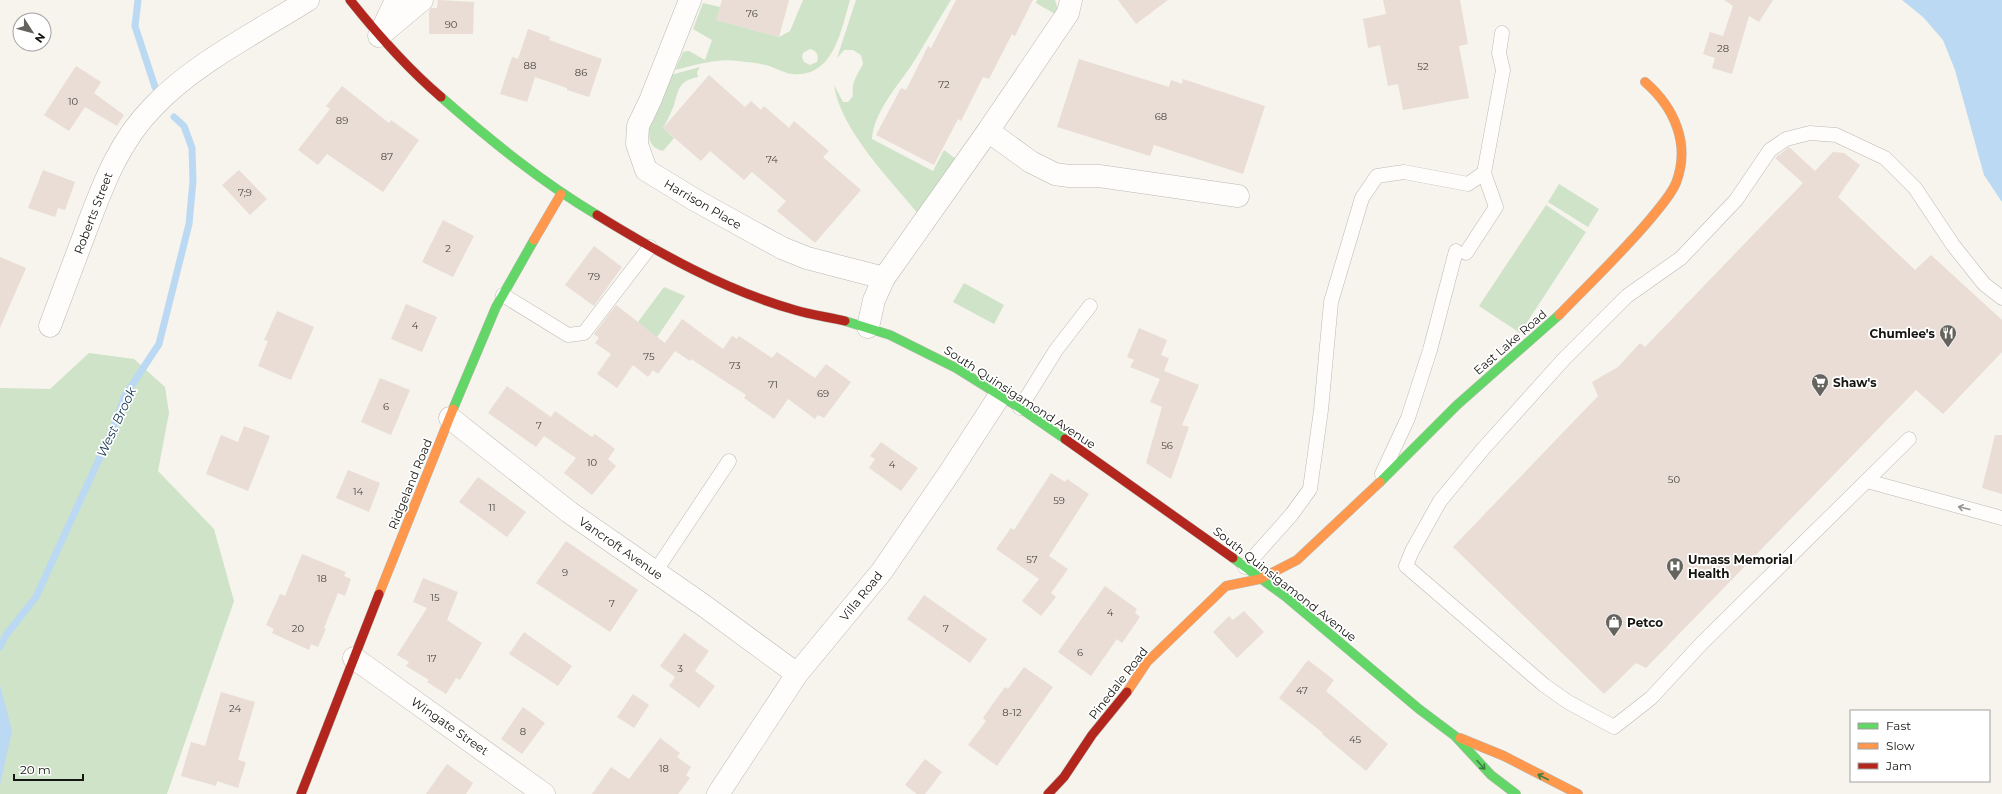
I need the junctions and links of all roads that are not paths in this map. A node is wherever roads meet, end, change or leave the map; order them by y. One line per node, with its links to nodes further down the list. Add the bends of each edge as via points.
1 (308, 0): 19 (street, Roberts Street, via 195,70 144,116 105,177)
2 (350, 0): 8 (street, South Quinsigamond Avenue)
3 (396, 0): 8 (street)
4 (422, 0): 8 (street)
5 (690, 0): 15 (street, Harrison Place, via 638,126 637,144 646,170 782,248 807,258)
6 (1071, 0): 10 (street, via 1068,13)
7 (1502, 33): 11 (lane, via 1499,53 1502,70)
8 (380, 36): 12 (street, South Quinsigamond Avenue, via 417,76 454,109 502,150)
9 (1646, 82): 27 (street, East Lake Road, via 1668,106 1681,135 1680,167 1676,183 1665,201 1637,235 1556,318 1457,405)
10 (988, 131): 13 (street, via 1031,162 1055,174 1099,176); 15 (street)
11 (1484, 173): 27 (lane, via 1496,207 1461,252 1408,418); 29 (lane, via 1468,184 1404,172 1377,176 1362,198 1331,302 1321,410 1310,489 1292,514)
12 (561, 194): 14 (street, South Quinsigamond Avenue); 16 (street, Ridgeland Road)
13 (1238, 196)
14 (650, 247): 16 (lane, via 584,332 568,334); 20 (street, South Quinsigamond Avenue, via 706,276 762,299 795,310)
15 (884, 278): 20 (street, via 874,300)
16 (503, 295): 23 (street, Ridgeland Road)
17 (2002, 298): 26 (lane, via 1984,284 1953,245 1915,188 1885,158 1836,135 1810,133 1786,139 1770,150 1736,200 1681,258 1627,296 1564,359 1483,449 1440,501 1406,566 1544,685 1568,702 1614,727 1651,698 1702,643)
18 (1090, 306): 22 (lane, via 1056,350)
19 (50, 326)
20 (868, 327): 21 (street, South Quinsigamond Avenue, via 933,355)
21 (1000, 395): 22 (street, South Quinsigamond Avenue); 33 (street, Villa Road, via 882,571)
22 (1020, 408): 29 (street, South Quinsigamond Avenue)
23 (450, 418): 30 (street, Vancroft Avenue, via 569,512); 32 (street, Ridgeland Road)
24 (1909, 439): 26 (lane)
25 (729, 461): 30 (lane)
26 (1867, 481): 28 (lane, one-way to 26)
27 (1376, 486): 31 (street, East Lake Road, via 1297,560)
28 (2002, 518)
29 (1245, 567): 31 (street, South Quinsigamond Avenue)
30 (655, 572): 33 (street, Vancroft Avenue)
31 (1260, 579): 34 (street, South Quinsigamond Avenue, via 1312,617 1419,709); 38 (street, Pinedale Road, via 1226,586 1147,662 1064,777)
32 (354, 658): 35 (street, Ridgeland Road); 36 (street, Wingate Street)
33 (796, 674): 37 (street, Villa Road)
34 (1455, 736): 39 (street, South Quinsigamond Avenue, one-way to 39, via 1491,775); 40 (street, South Quinsigamond Avenue, one-way to 34, via 1504,756)
35 (301, 794)
36 (544, 794)
37 (718, 794)
38 (1048, 794)
39 (1516, 794)
40 (1578, 794)

